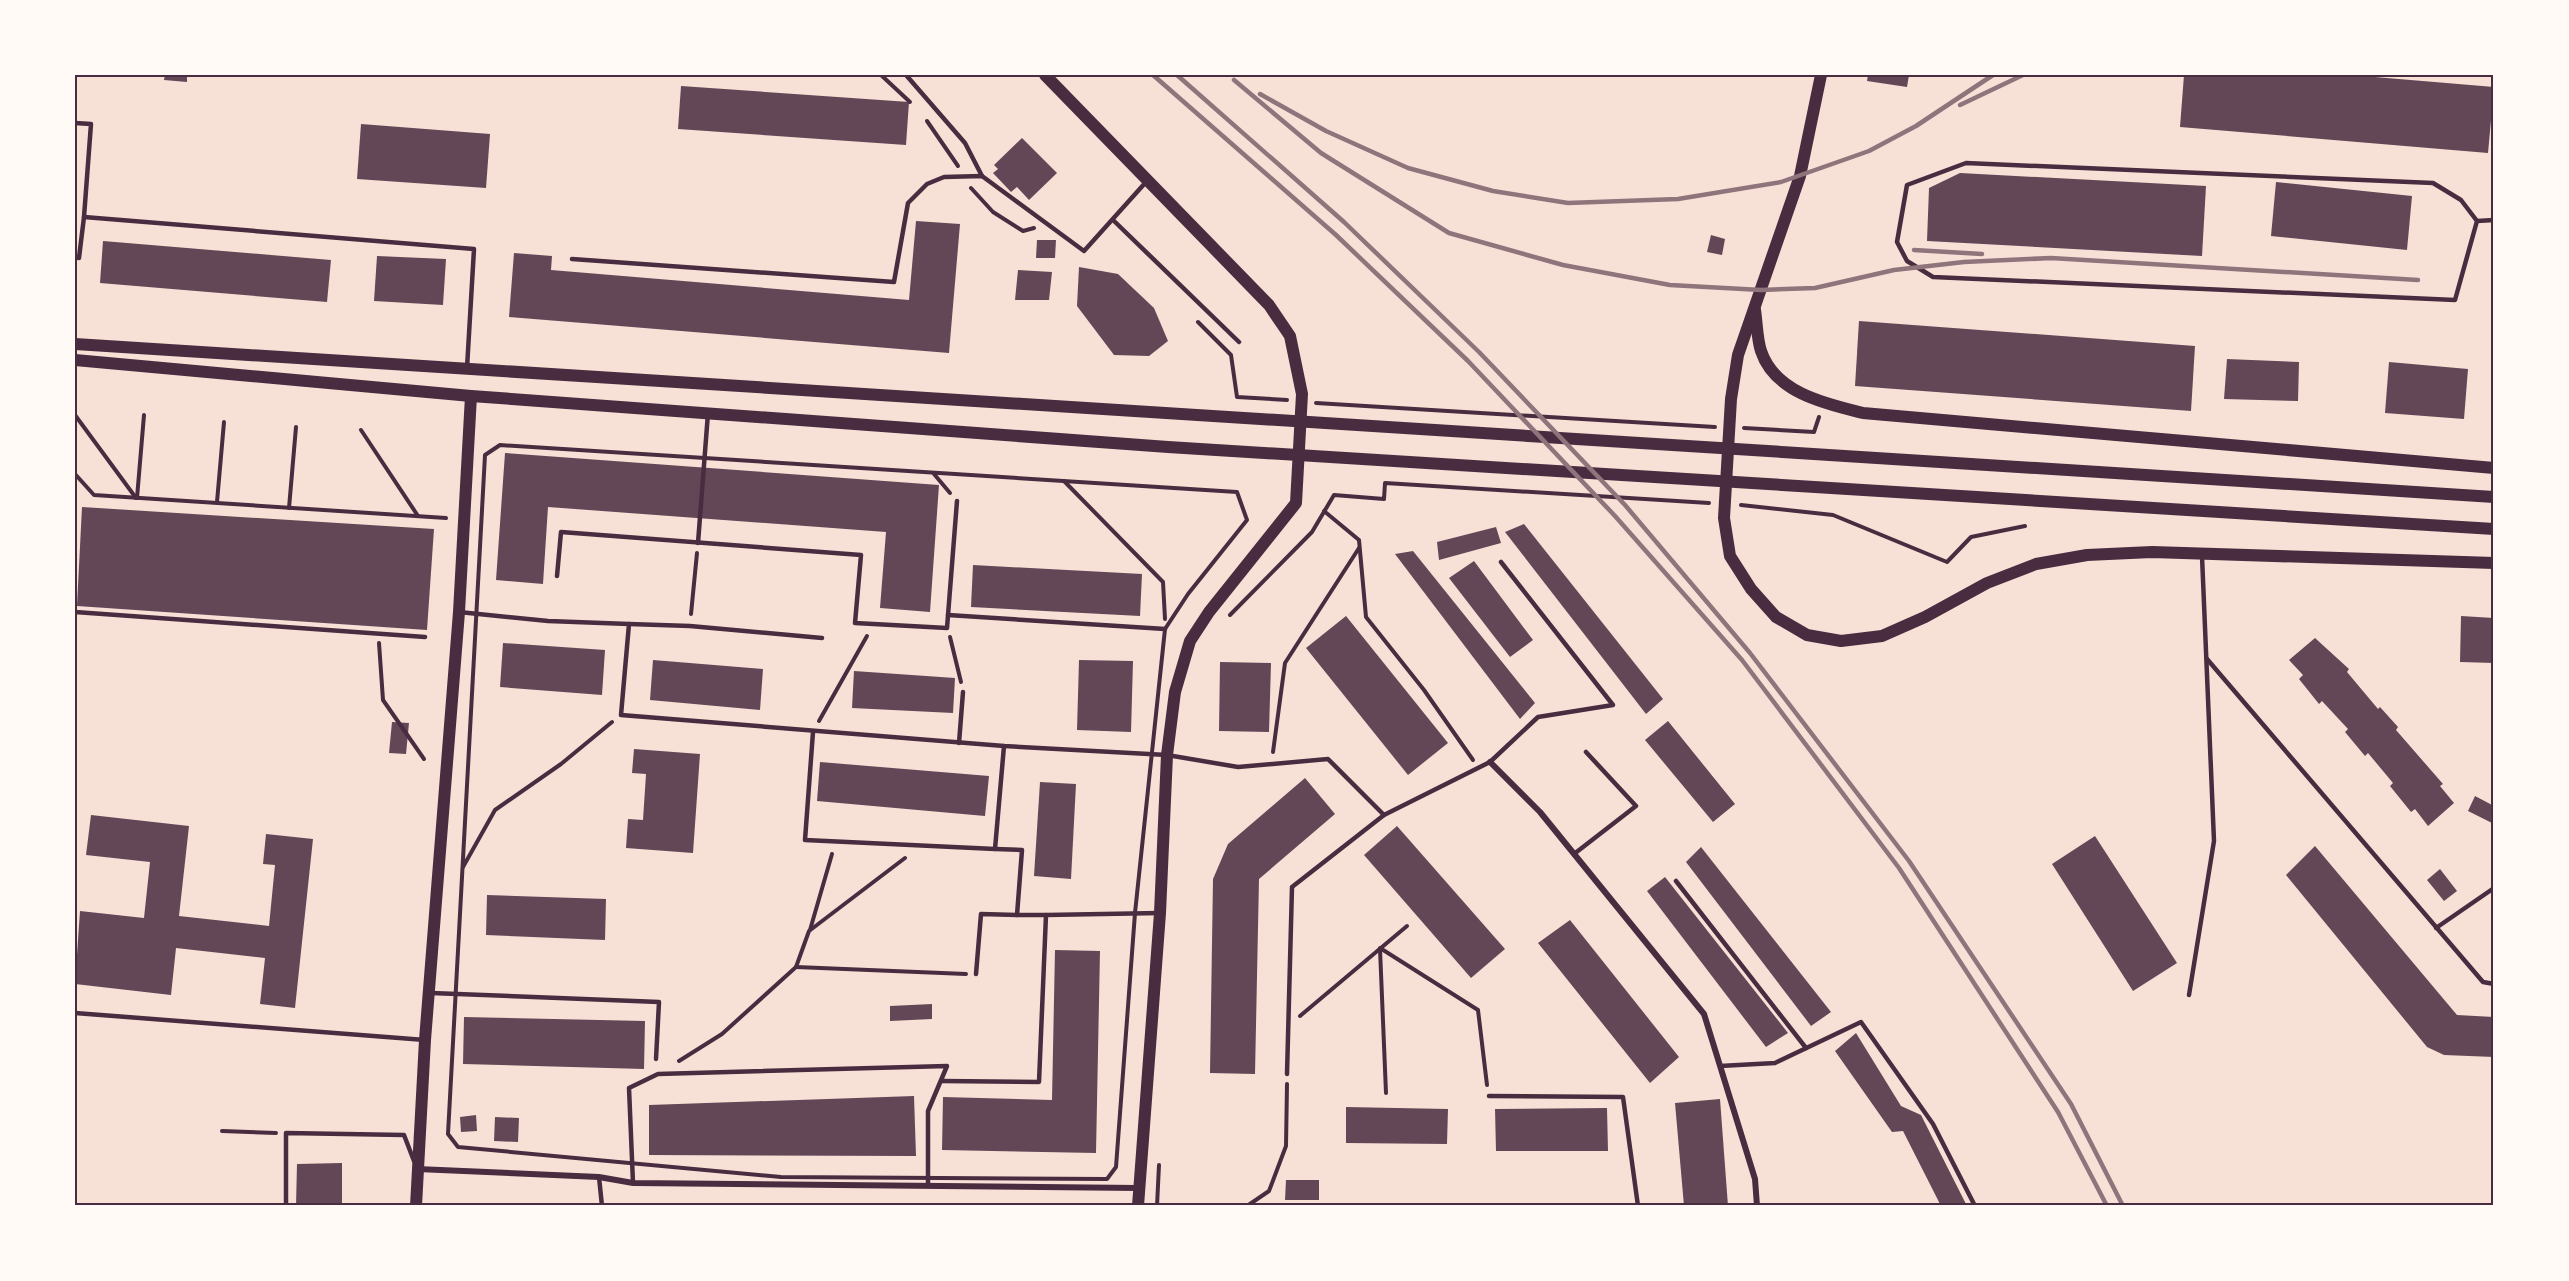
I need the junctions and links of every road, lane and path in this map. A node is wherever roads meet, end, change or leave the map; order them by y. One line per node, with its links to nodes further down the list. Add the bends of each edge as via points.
1 (880, 75): 5 (path)
2 (906, 75): 9 (lane, via 965,143)
3 (1045, 75): 10 (main road)
4 (1821, 75): 19 (main road, via 1800,176)
5 (917, 108)
6 (923, 116): 8 (path)
7 (75, 123): 12 (lane, via 91,124)
8 (959, 168)
9 (982, 176): 13 (lane, via 1084,251); 18 (lane, via 944,177 927,184 908,203 894,282)
10 (1148, 180): 13 (lane); 26 (main road, via 1269,305 1290,336)
11 (970, 187): 16 (path, via 993,212 1023,231)
12 (84, 217): 17 (lane, via 79,258); 24 (lane, via 474,249)
13 (1113, 220): 21 (lane)
14 (2494, 220): 15 (lane)
15 (2477, 221): 15 (lane, via 2461,200 2433,183 1966,164 1907,185 1897,242 1907,261 1933,277 2455,300)
16 (1042, 225)
17 (75, 257)
18 (572, 259)
19 (1754, 308): 36 (main road, via 1761,352 1776,376 1797,392 1825,404 1863,413); 54 (main road, via 1738,355 1731,399 1724,518 1730,556 1751,589 1776,617 1807,635 1841,641 1882,636 1987,583 2036,564 2087,555)
20 (1192, 316): 26 (path, via 1231,355 1237,397)
21 (1239, 342)
22 (75, 344): 24 (main road)
23 (75, 360): 25 (main road)
24 (467, 369): 40 (main road)
25 (471, 396): 27 (main road); 59 (main road)
26 (1300, 399): 32 (path); 77 (main road, via 1296,503 1190,641 1175,692)
27 (708, 413): 51 (main road, via 1168,447); 52 (lane)
28 (75, 415): 41 (path)
29 (144, 415): 41 (path)
30 (224, 422): 43 (path)
31 (296, 427): 46 (path)
32 (1724, 427)
33 (1735, 428): 35 (path)
34 (361, 430): 48 (path)
35 (1814, 432)
36 (2494, 468)
37 (75, 474): 41 (path, via 94,495)
38 (933, 474): 42 (path)
39 (1064, 481): 66 (path, via 1163,582)
40 (2494, 497)
41 (136, 499): 43 (path)
42 (957, 501): 60 (lane)
43 (217, 502): 46 (path)
44 (1718, 503): 47 (path, via 1385,483 1384,499 1334,495)
45 (1730, 504): 50 (path, via 1833,515 1947,562 1971,537)
46 (290, 508): 48 (path)
47 (1324, 511): 53 (path, via 1359,540); 61 (path, via 1312,532)
48 (418, 516): 49 (path)
49 (446, 518)
50 (2025, 526)
51 (2494, 529)
52 (698, 543): 57 (lane, via 561,532); 63 (lane, via 861,555 855,623); 64 (path)
53 (1359, 547): 80 (path, via 1285,663); 81 (path, via 1366,617)
54 (2202, 554): 56 (main road); 70 (lane)
55 (1501, 562): 79 (lane, via 1613,705 1538,717)
56 (2494, 563)
57 (557, 576)
58 (75, 612): 67 (lane)
59 (459, 612): 62 (lane); 100 (main road)
60 (948, 615): 65 (lane); 66 (lane)
61 (1228, 616)
62 (629, 624): 64 (lane); 72 (lane)
63 (874, 625): 65 (lane); 73 (path)
64 (690, 626): 69 (lane)
65 (947, 628): 71 (path)
66 (1165, 629)
67 (378, 633): 68 (lane); 78 (path, via 383,700)
68 (425, 637)
69 (822, 638)
70 (2207, 659): 94 (lane); 101 (lane, via 2214,840)
71 (963, 692): 74 (lane)
72 (621, 715): 73 (lane); 87 (path, via 561,764 495,810)
73 (813, 732): 74 (lane); 83 (lane, via 805,840)
74 (959, 742): 75 (lane)
75 (1004, 746): 77 (lane); 85 (lane)
76 (1586, 752): 86 (lane, via 1636,806)
77 (1167, 755): 80 (lane, via 1238,767); 90 (main road)
78 (424, 759)
79 (1490, 762): 81 (lane); 86 (street, via 1540,812)
80 (1271, 764): 82 (lane, via 1329,759)
81 (1479, 768): 82 (lane)
82 (1384, 815): 103 (lane, via 1292,887)
83 (836, 842): 84 (lane); 95 (path)
84 (923, 844): 85 (lane); 95 (path)
85 (995, 849): 91 (lane, via 1022,850)
86 (1574, 854): 107 (street, via 1704,1014)
87 (462, 870)
88 (1676, 881): 105 (lane)
89 (2494, 888): 94 (lane)
90 (1160, 913): 92 (lane); 120 (main road)
91 (1017, 915): 92 (lane); 98 (lane, via 981,914)
92 (1046, 915): 110 (lane, via 1039,1082)
93 (1407, 926): 96 (path)
94 (2436, 928): 99 (lane, via 2483,982)
95 (809, 931): 97 (path)
96 (1380, 948): 103 (path); 111 (path); 112 (path, via 1479,1010)
97 (796, 968): 98 (path); 108 (path, via 722,1034)
98 (976, 974)
99 (2494, 984)
100 (428, 993): 104 (main road); 106 (lane, via 659,1002)
101 (2189, 995)
102 (75, 1013): 104 (lane)
103 (1288, 1026): 109 (lane)
104 (424, 1040): 116 (main road)
105 (1806, 1048): 107 (lane, via 1775,1063); 129 (lane, via 1861,1022 1933,1124)
106 (656, 1059)
107 (1720, 1066): 128 (street, via 1755,1179)
108 (658, 1074): 110 (lane, via 947,1066); 118 (lane, via 629,1088)
109 (1287, 1074): 126 (path, via 1286,1146 1269,1191)
110 (940, 1081): 119 (lane, via 928,1111)
111 (1386, 1093)
112 (1489, 1096): 127 (lane, via 1623,1096)
113 (222, 1131): 114 (path)
114 (286, 1133): 116 (lane, via 404,1135); 121 (lane)
115 (1160, 1161): 125 (path)
116 (417, 1169): 117 (street); 122 (main road)
117 (599, 1177): 118 (street); 123 (lane)
118 (633, 1183): 119 (street)
119 (928, 1186): 120 (street)
120 (1138, 1188): 124 (main road)
121 (286, 1206)
122 (416, 1206)
123 (602, 1206)
124 (1138, 1206)
125 (1157, 1206)
126 (1247, 1206)
127 (1638, 1206)
128 (1757, 1206)
129 (1975, 1206)

